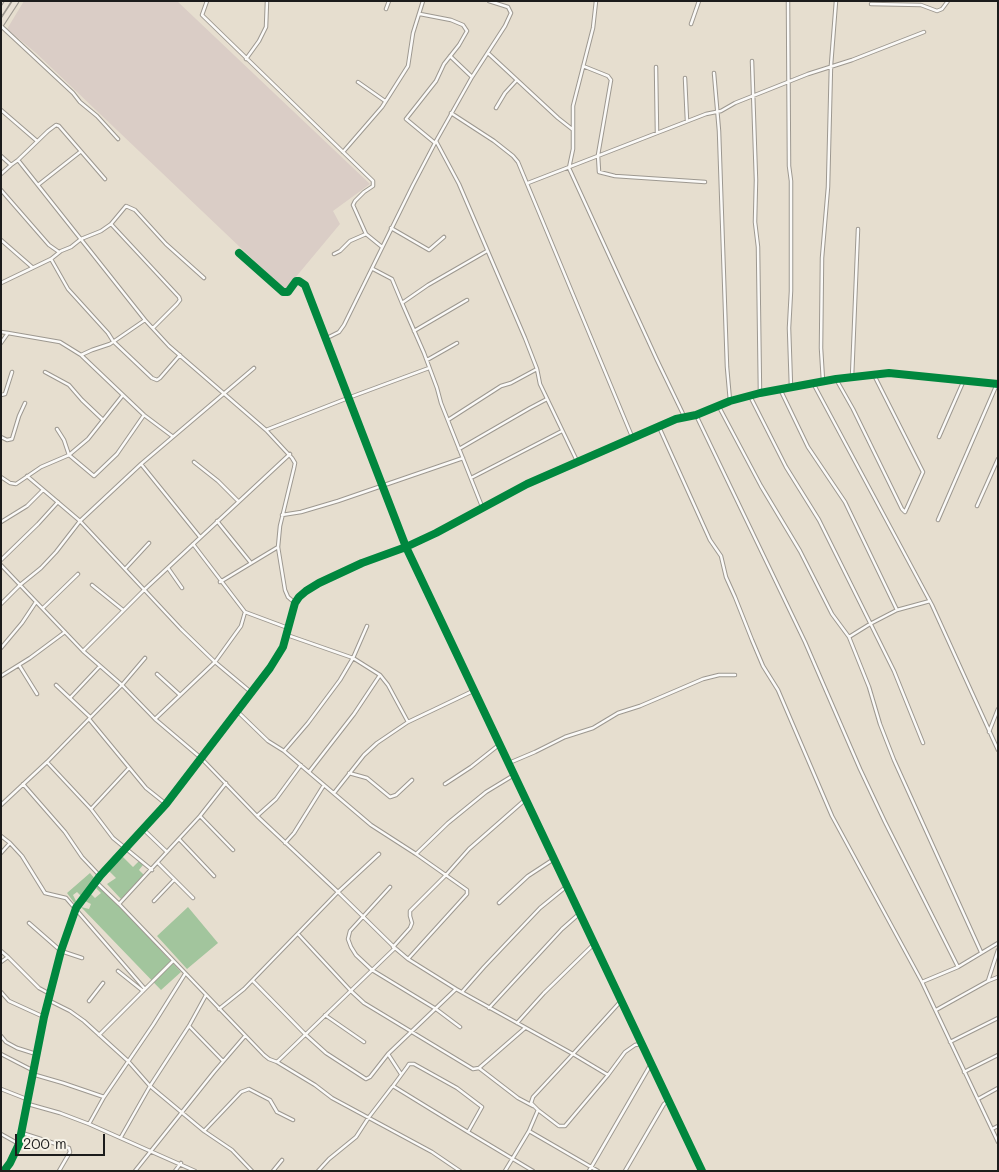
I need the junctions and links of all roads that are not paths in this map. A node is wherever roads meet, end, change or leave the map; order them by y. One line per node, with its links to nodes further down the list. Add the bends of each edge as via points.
1 (8, 1): 15 (highway)
2 (16, 1): 18 (highway)
3 (207, 1): 22 (street, via 202,15)
4 (268, 1): 22 (street, via 266,27)
5 (389, 1): 14 (street)
6 (423, 1): 16 (street)
7 (489, 1): 20 (street, via 508,7 511,13)
8 (596, 1): 24 (street)
9 (699, 1): 17 (street)
10 (788, 1): 32 (street)
11 (836, 1): 25 (street)
12 (948, 1): 13 (street, via 937,11 920,5)
13 (871, 4)
14 (386, 9)
15 (1, 12)
16 (420, 14): 21 (street, via 446,18 466,28 466,36); 34 (street, via 413,33 408,66)
17 (691, 24)
18 (1, 25): 42 (street)
19 (924, 32): 25 (street)
20 (489, 54): 28 (street); 30 (street)
21 (450, 56): 28 (street); 44 (street, via 436,81 406,119)
22 (246, 58): 46 (street)
23 (752, 61): 33 (street)
24 (583, 66): 40 (street, via 573,106); 47 (street, via 608,76 610,80)
25 (831, 66): 32 (street); 98 (street, via 828,187 822,258)
26 (656, 67): 41 (street)
27 (714, 73): 37 (street)
28 (472, 77): 38 (street)
29 (685, 78): 39 (street)
30 (516, 81): 35 (street); 40 (street)
31 (358, 82): 34 (street)
32 (788, 82): 33 (street); 101 (street)
33 (753, 95): 37 (street); 104 (street)
34 (385, 101): 46 (street)
35 (496, 108)
36 (1, 110): 43 (street)
37 (717, 112): 39 (street); 110 (street)
38 (452, 113): 44 (street); 55 (street, via 513,156)
39 (687, 121): 41 (street)
40 (572, 129): 51 (street)
41 (658, 133): 47 (street)
42 (118, 139)
43 (37, 141): 45 (street, via 59,126); 49 (street)
44 (436, 142): 59 (street); 66 (street, via 459,184)
45 (80, 152): 53 (street); 56 (street)
46 (343, 152): 61 (street, via 374,182 353,205)
47 (598, 155): 51 (street); 54 (street, via 598,170 603,174)
48 (1, 156): 50 (street)
49 (18, 160): 50 (street); 56 (street)
50 (11, 165): 52 (street)
51 (569, 168): 55 (street); 115 (street)
52 (1, 174)
53 (105, 179)
54 (705, 182)
55 (528, 183): 125 (street)
56 (38, 186): 63 (street)
57 (1, 190): 67 (street, via 49,245)
58 (110, 224): 63 (street); 73 (street, via 126,206 132,207); 78 (street, via 179,297 177,304)
59 (391, 228): 62 (street, via 429,250); 65 (street)
60 (858, 229): 95 (street)
61 (366, 234): 65 (street); 69 (street, via 350,241)
62 (444, 237)
63 (81, 239): 67 (street); 77 (street)
64 (1, 240): 71 (street)
65 (382, 247): 72 (street)
66 (488, 251): 76 (street); 91 (street)
67 (59, 252): 70 (street)
68 (239, 253): 82 (street, via 283,292 288,292 296,281 302,282)
69 (334, 254)
70 (51, 259): 71 (street); 83 (street, via 68,289)
71 (32, 267): 74 (street)
72 (373, 269): 76 (street, via 392,279); 82 (street, via 344,325)
73 (204, 278)
74 (1, 282)
75 (467, 300): 79 (street)
76 (402, 302): 79 (street)
77 (145, 320): 78 (street); 83 (street)
78 (153, 328): 87 (street)
79 (414, 331): 88 (street)
80 (1, 332): 81 (street)
81 (8, 333): 84 (street); 86 (street, via 60,342)
82 (325, 339): 108 (street)
83 (113, 341): 86 (street); 87 (street, via 154,380 160,378)
84 (1, 343)
85 (457, 343): 88 (street)
86 (81, 355): 106 (street)
87 (180, 355): 103 (street)
88 (427, 360): 90 (street)
89 (254, 368): 103 (street)
90 (429, 368): 108 (street); 117 (street)
91 (537, 369): 109 (street); 117 (street, via 501,386)
92 (12, 372): 105 (street, via 5,394)
93 (45, 372): 116 (street, via 69,386)
94 (873, 374): 95 (street); 96 (street, via 923,472 905,512); 97 (street)
95 (852, 377): 96 (street)
96 (836, 379): 98 (street)
97 (964, 380): 100 (street); 124 (street)
98 (823, 381): 99 (street)
99 (813, 383): 101 (street); 164 (street)
100 (997, 384): 144 (street)
101 (791, 387): 102 (street)
102 (780, 389): 104 (street); 170 (street, via 808,447 845,502)
103 (223, 393): 120 (street); 123 (street)
104 (760, 393): 107 (street)
105 (1, 395)
106 (123, 395): 113 (street); 116 (street)
107 (749, 396): 110 (street); 172 (street, via 786,467 819,520)
108 (348, 398): 120 (street); 137 (street)
109 (547, 399): 121 (street); 126 (street)
110 (730, 400): 112 (street)
111 (25, 403): 122 (street, via 12,439)
112 (718, 405): 114 (street); 177 (street, via 832,614)
113 (144, 415): 123 (street); 128 (street, via 117,454 97,475 91,475)
114 (696, 415): 115 (street); 269 (street, via 806,642 885,822)
115 (684, 416): 118 (street)
116 (102, 419): 128 (street, via 88,439)
117 (448, 420): 126 (street)
118 (658, 427): 125 (street); 276 (street, via 710,540 721,556 726,577 763,666 778,690 832,816)
119 (57, 429): 128 (street)
120 (266, 430): 127 (street)
121 (562, 431): 131 (street); 136 (street)
122 (1, 436)
123 (172, 436): 133 (street)
124 (939, 437)
125 (632, 438): 131 (street)
126 (459, 449): 129 (street)
127 (290, 454): 139 (street); 143 (street, via 294,468)
128 (69, 456): 134 (street)
129 (463, 458): 136 (street); 137 (street)
130 (998, 459): 141 (street)
131 (577, 461): 142 (street)
132 (194, 462): 139 (street)
133 (141, 464): 145 (street); 148 (street)
134 (27, 476): 135 (street, via 16,484); 138 (street)
135 (1, 478)
136 (471, 478): 142 (street)
137 (383, 486): 143 (street); 152 (street)
138 (43, 490): 140 (street); 147 (street, via 28,506)
139 (238, 501): 146 (street)
140 (58, 502): 145 (street); 153 (street)
141 (977, 506)
142 (483, 508): 152 (street)
143 (282, 515): 151 (street)
144 (938, 520)
145 (80, 521): 157 (street); 160 (street, via 41,568)
146 (217, 521): 148 (street); 154 (street)
147 (1, 522)
148 (200, 537): 150 (street)
149 (149, 543): 157 (street)
150 (193, 544): 156 (street); 159 (street)
151 (278, 547): 154 (street); 167 (street, via 285,590)
152 (406, 547): 167 (street, via 319,583 299,597); 191 (street)
153 (1, 560)
154 (251, 563): 159 (street)
155 (1, 565): 160 (street)
156 (168, 568): 162 (street); 163 (street)
157 (125, 569): 163 (street)
158 (78, 574): 168 (street)
159 (220, 582): 171 (street)
160 (20, 585): 165 (street); 166 (street)
161 (92, 585): 169 (street)
162 (182, 588)
163 (145, 589): 169 (street); 182 (street)
164 (930, 601): 170 (street); 201 (street)
165 (36, 602): 168 (street); 178 (street)
166 (1, 604)
167 (295, 604): 174 (street)
168 (43, 608): 175 (street)
169 (123, 610): 179 (street)
170 (897, 610): 172 (street)
171 (244, 612): 174 (street); 182 (street, via 241,626)
172 (870, 624): 177 (street); 203 (street, via 894,671)
173 (367, 626): 181 (street)
174 (288, 628): 176 (street)
175 (64, 632): 179 (street); 183 (street)
176 (287, 635): 181 (street); 192 (street, via 283,647)
177 (849, 637): 263 (street, via 894,760)
178 (1, 648)
179 (83, 651): 184 (street)
180 (145, 658): 189 (street)
181 (353, 658): 186 (street); 205 (street, via 340,680)
182 (215, 662): 192 (street); 194 (street)
183 (19, 665): 188 (street); 193 (street)
184 (100, 666): 189 (street); 195 (street)
185 (156, 674): 194 (street)
186 (380, 675): 200 (street); 211 (street)
187 (735, 675): 208 (street, via 702,679 618,713 593,728 565,736)
188 (1, 676)
189 (122, 685): 198 (street); 199 (street)
190 (56, 686): 195 (street)
191 (474, 690): 200 (street); 202 (street)
192 (252, 693): 197 (street)
193 (37, 694)
194 (180, 695): 199 (street)
195 (70, 698): 198 (street)
196 (998, 709): 201 (street)
197 (238, 712): 205 (street, via 268,741); 206 (street)
198 (90, 718): 207 (street); 210 (street)
199 (155, 719): 206 (street)
200 (408, 722): 212 (street, via 377,743)
201 (989, 732): 204 (street)
202 (500, 744): 208 (street); 217 (street)
203 (922, 744)
204 (998, 750)
205 (284, 751): 209 (street)
206 (202, 758): 215 (street); 221 (street)
207 (47, 762): 216 (street); 223 (street)
208 (509, 764): 213 (street)
209 (301, 765): 211 (street); 225 (street, via 276,798)
210 (129, 768): 221 (street); 223 (street)
211 (309, 772): 218 (street)
212 (349, 773): 214 (street, via 367,778 390,797); 219 (street)
213 (514, 775): 220 (street); 236 (street, via 486,792)
214 (412, 780)
215 (226, 783): 224 (street); 225 (street)
216 (23, 784): 222 (street); 241 (street)
217 (445, 784)
218 (324, 785): 219 (street); 229 (street, via 294,833)
219 (334, 793): 236 (street, via 372,825)
220 (526, 799): 237 (street); 240 (street, via 480,838)
221 (166, 804): 226 (street)
222 (1, 805)
223 (91, 809): 231 (street)
224 (200, 816): 228 (street); 232 (street)
225 (257, 816): 229 (street)
226 (143, 829): 231 (street); 233 (street)
227 (1, 836): 230 (street)
228 (179, 839): 233 (street); 242 (street)
229 (284, 843): 247 (street)
230 (10, 844): 234 (street); 252 (street, via 22,856 45,893 66,898)
231 (124, 849): 239 (street); 241 (street)
232 (233, 850)
233 (168, 852): 238 (street)
234 (1, 853)
235 (379, 854): 247 (street)
236 (416, 854): 240 (street)
237 (554, 859): 245 (street); 250 (street, via 528,876)
238 (158, 863): 239 (street); 243 (street)
239 (152, 870): 251 (street)
240 (446, 875): 259 (street, via 410,911 410,928); 266 (street, via 465,888 467,894)
241 (100, 876): 244 (street)
242 (214, 876)
243 (174, 880): 248 (street); 249 (street)
244 (96, 882): 251 (street); 252 (street)
245 (567, 886): 253 (street); 282 (street, via 540,908)
246 (390, 887): 254 (street)
247 (338, 892): 254 (street); 256 (street)
248 (193, 898)
249 (154, 901)
250 (499, 903)
251 (119, 904): 267 (street)
252 (76, 908): 262 (street); 279 (street)
253 (579, 914): 258 (street); 288 (street)
254 (363, 916): 259 (street); 270 (street, via 350,931 348,939 356,955)
255 (29, 923): 262 (street)
256 (299, 935): 274 (street); 280 (street)
257 (998, 943): 263 (street)
258 (594, 944): 287 (street); 295 (street)
259 (394, 947): 266 (street); 270 (street)
260 (998, 950): 275 (street)
261 (1, 951): 264 (street)
262 (61, 951): 265 (street); 283 (street)
263 (981, 952): 269 (street)
264 (8, 957): 268 (street); 283 (street, via 39,988)
265 (82, 958)
266 (408, 959): 278 (street)
267 (173, 961): 272 (street); 279 (street)
268 (1, 962)
269 (958, 967): 276 (street)
270 (372, 970): 280 (street); 290 (street)
271 (118, 971): 279 (street)
272 (185, 973): 284 (street); 312 (street)
273 (998, 977): 275 (street)
274 (253, 981): 289 (street); 300 (street)
275 (988, 981): 291 (street)
276 (922, 982): 291 (street)
277 (103, 983): 286 (street)
278 (456, 989): 282 (street); 290 (street)
279 (144, 990): 301 (street)
280 (351, 991): 292 (street); 299 (street, via 364,1003)
281 (1, 992): 293 (street, via 9,1001)
282 (462, 992): 288 (street)
283 (50, 994): 285 (street)
284 (206, 995): 289 (street); 296 (street)
285 (48, 1000): 293 (street); 301 (street, via 70,1011)
286 (89, 1002)
287 (620, 1002): 306 (street); 310 (street)
288 (489, 1008): 295 (street)
289 (219, 1009): 303 (street)
290 (436, 1010): 297 (street); 299 (street)
291 (936, 1010): 305 (street)
292 (325, 1015): 300 (street); 304 (street)
293 (44, 1017): 308 (street)
294 (998, 1018): 305 (street)
295 (517, 1023): 298 (street)
296 (189, 1026): 313 (street); 322 (street)
297 (460, 1027)
298 (525, 1028): 310 (street); 316 (street)
299 (411, 1032): 309 (street); 316 (street, via 470,1068)
300 (305, 1034): 309 (street, via 366,1079); 314 (street)
301 (99, 1035): 312 (street)
302 (1, 1036): 308 (street, via 16,1048)
303 (246, 1036): 313 (street); 314 (street, via 269,1059)
304 (364, 1042)
305 (950, 1042): 318 (street)
306 (642, 1044): 315 (street); 321 (street, via 625,1052)
307 (1, 1054): 317 (street)
308 (36, 1054): 317 (street)
309 (388, 1054): 320 (street)
310 (573, 1054): 321 (street); 330 (street, via 533,1097 531,1103)
311 (998, 1055): 318 (street)
312 (128, 1061): 322 (street); 326 (street)
313 (223, 1062): 332 (street)
314 (277, 1062): 333 (street)
315 (651, 1064): 328 (street); 350 (street)
316 (479, 1068): 330 (street)
317 (32, 1070): 319 (street)
318 (964, 1072): 327 (street)
319 (32, 1074): 326 (street); 329 (street)
320 (401, 1074): 323 (street); 340 (street, via 414,1064 457,1088 482,1107)
321 (608, 1076): 331 (street, via 563,1126)
322 (150, 1086): 332 (street); 343 (street)
323 (393, 1086): 333 (street); 340 (street)
324 (998, 1088): 327 (street)
325 (1, 1089): 329 (street)
326 (104, 1097): 335 (street)
327 (978, 1099): 337 (street)
328 (668, 1101): 364 (street); 365 (street)
329 (28, 1102): 335 (street); 341 (street)
330 (534, 1107): 331 (street)
331 (538, 1110): 339 (street)
332 (181, 1113): 338 (street); 346 (street)
333 (368, 1117): 358 (street, via 356,1137); 359 (street)
334 (293, 1120): 338 (street, via 277,1112 270,1100 249,1089 241,1092)
335 (89, 1124): 343 (street)
336 (998, 1126): 337 (street)
337 (992, 1129): 344 (street)
338 (204, 1131): 356 (street, via 232,1150)
339 (528, 1131): 347 (street); 350 (street)
340 (468, 1132): 347 (street)
341 (22, 1133): 345 (street); 352 (street, via 69,1148 70,1152)
342 (1, 1134): 345 (street)
343 (120, 1137): 346 (street)
344 (998, 1142)
345 (19, 1144): 351 (street)
346 (152, 1150): 349 (street); 353 (street)
347 (512, 1158): 360 (street); 361 (street)
348 (282, 1160): 357 (street)
349 (180, 1163): 354 (street); 355 (street)
350 (591, 1167): 362 (street); 363 (street)
351 (4, 1171)
352 (59, 1171)
353 (135, 1171)
354 (175, 1171)
355 (195, 1171)
356 (252, 1171)
357 (273, 1171)
358 (318, 1171)
359 (460, 1171)
360 (505, 1171)
361 (533, 1171)
362 (589, 1171)
363 (598, 1171)
364 (625, 1171)
365 (702, 1171)

